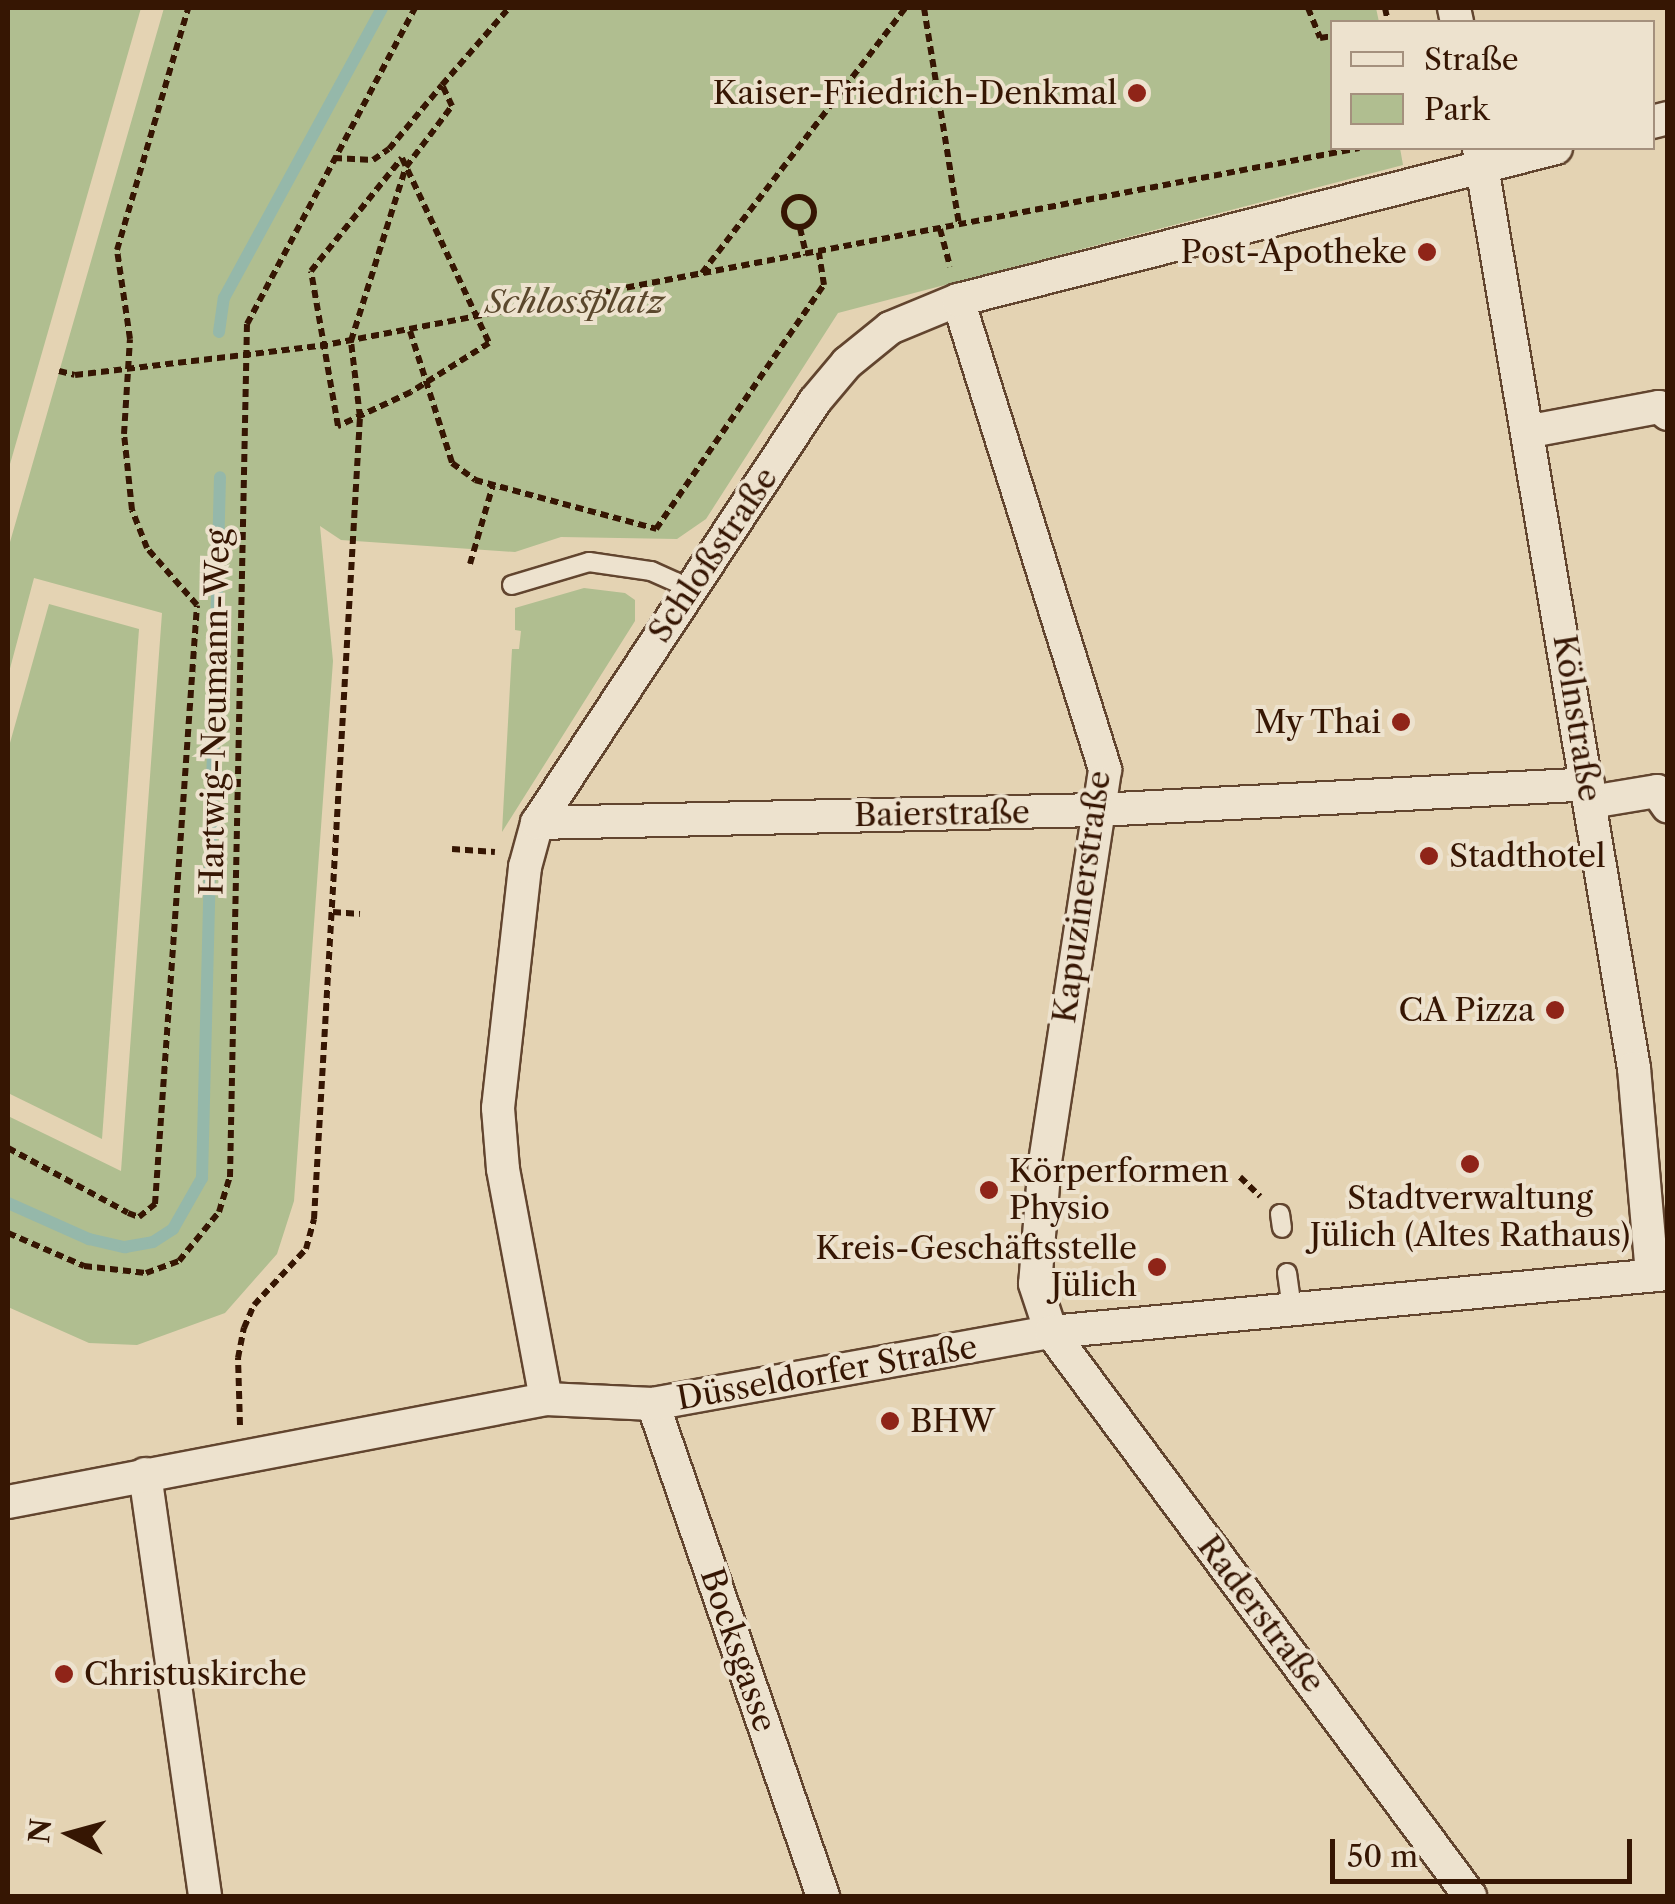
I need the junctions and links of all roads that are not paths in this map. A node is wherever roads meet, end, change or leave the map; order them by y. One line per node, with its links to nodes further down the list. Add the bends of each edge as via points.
1 (1539, 150): 2 (street, Schloßstraße)
2 (1480, 157): 3 (street, Schloßstraße); 5 (street, Kölnstraße)
3 (958, 300): 7 (street, Schloßstraße, via 890,328 847,363); 10 (street, Kapuzinerstraße, via 1106,770)
4 (1668, 414): 5 (street, via 1659,407)
5 (1530, 430): 8 (street, Kölnstraße)
6 (512, 585): 7 (lane, via 589,562 651,571)
7 (689, 588): 11 (street, Schloßstraße)
8 (1589, 793): 9 (street, Baierstraße); 10 (street, Baierstraße); 13 (street, Kölnstraße)
9 (1664, 796)
10 (1098, 810): 11 (street, Baierstraße); 15 (street, Kapuzinerstraße, via 1045,1161 1035,1284)
11 (536, 823): 16 (street, Schloßstraße, via 525,866 498,1108)
12 (1287, 1274): 14 (lane)
13 (1660, 1275): 14 (street, Düsseldorfer Straße)
14 (1292, 1310): 15 (street, Düsseldorfer Straße)
15 (1051, 1332): 17 (street, Düsseldorfer Straße); 22 (street, Raderstraße)
16 (546, 1399): 17 (street, Düsseldorfer Straße); 18 (street, Düsseldorfer Straße)
17 (654, 1404): 21 (street, Bocksgasse)
18 (145, 1474): 19 (street, Düsseldorfer Straße); 20 (street)
19 (8, 1502)
20 (205, 1896)
21 (823, 1896)
22 (1470, 1896)

